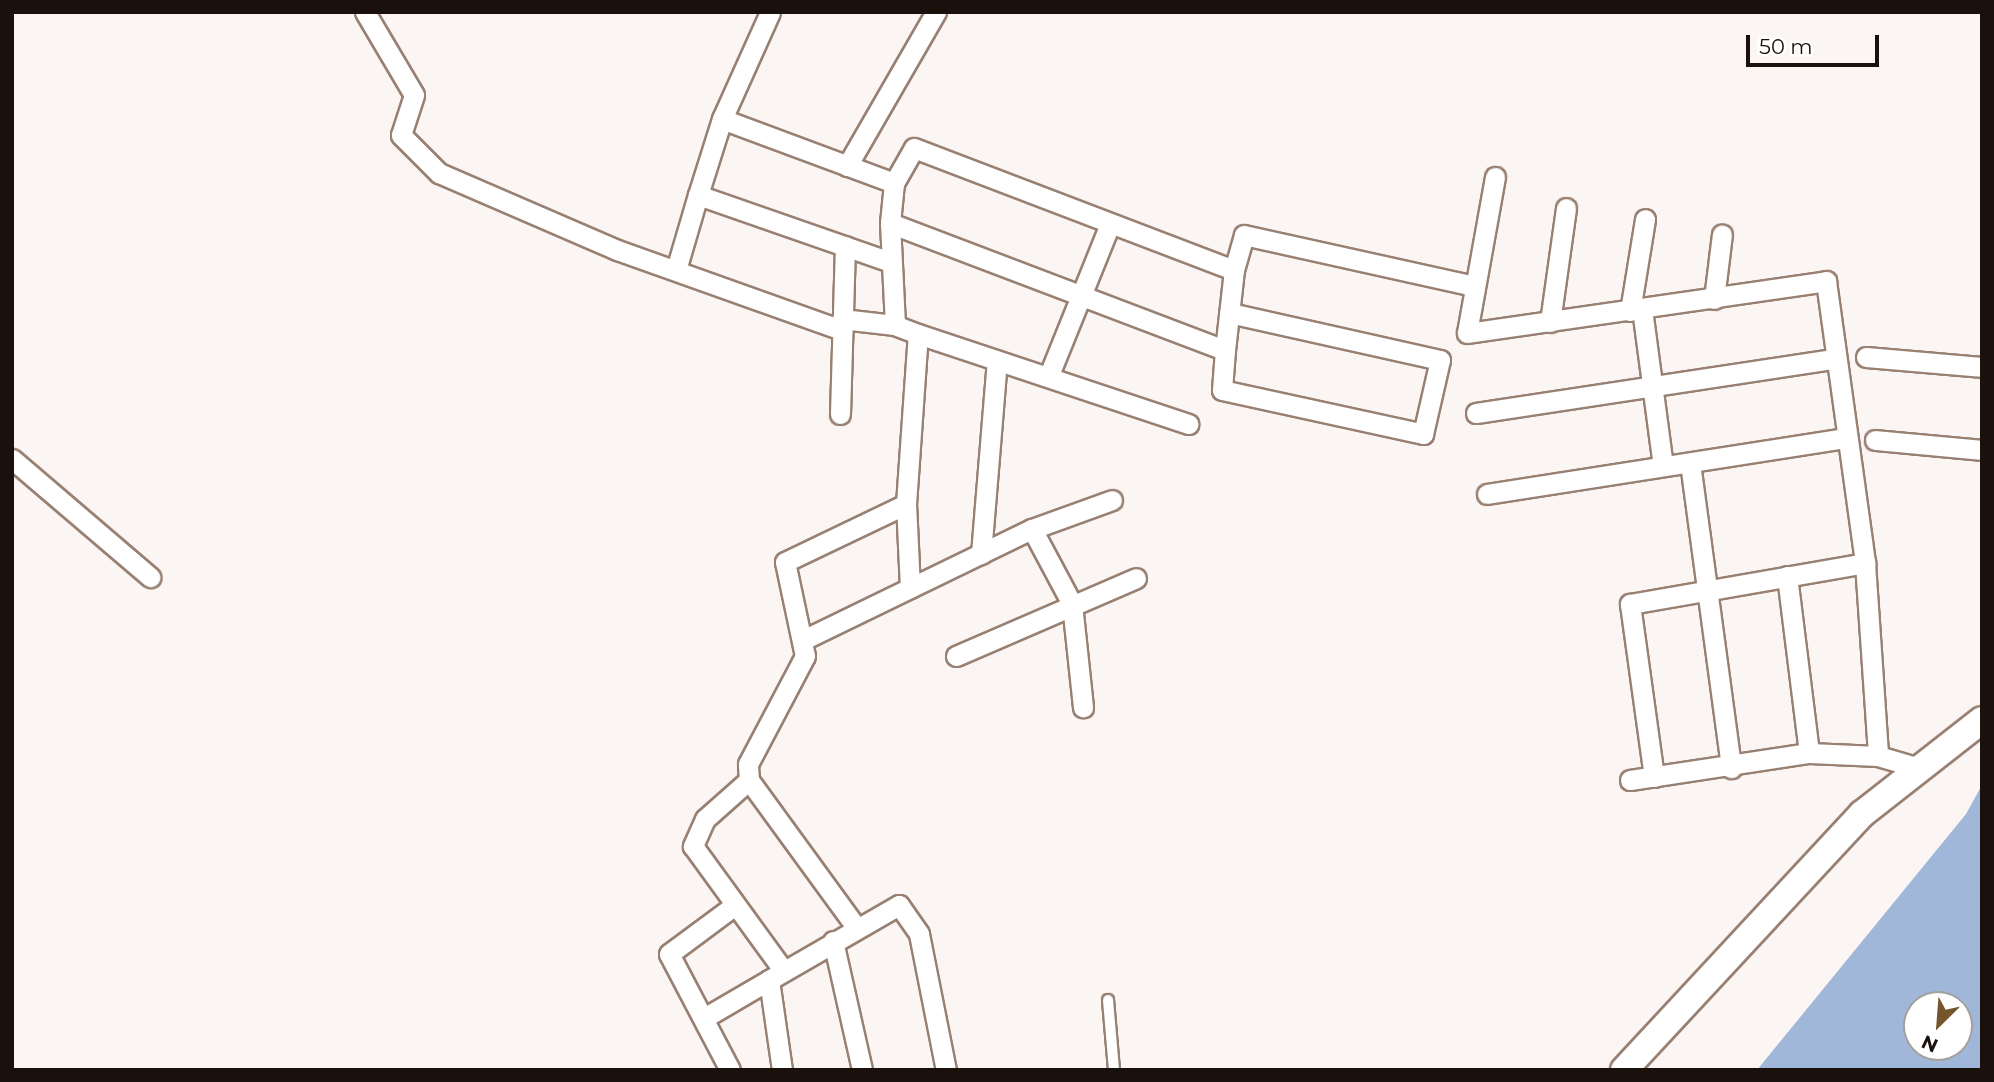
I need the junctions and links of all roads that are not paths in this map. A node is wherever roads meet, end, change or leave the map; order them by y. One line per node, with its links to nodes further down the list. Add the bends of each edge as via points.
1 (365, 12): 16 (street, via 414,95 401,135 439,173)
2 (771, 12): 4 (street)
3 (936, 12): 5 (street)
4 (722, 119): 5 (street); 8 (street)
5 (847, 166): 7 (street)
6 (1495, 177): 18 (street)
7 (894, 183): 11 (street); 12 (street, via 914,148)
8 (698, 195): 14 (street); 16 (street)
9 (1566, 208): 23 (street)
10 (1645, 219): 21 (street)
11 (890, 223): 15 (street); 19 (street)
12 (1110, 224): 17 (street); 19 (street)
13 (1722, 234): 20 (street)
14 (845, 246): 15 (street); 24 (street)
15 (890, 262): 25 (street)
16 (676, 270): 24 (street)
17 (1234, 270): 18 (street, via 1244,235); 22 (street)
18 (1474, 286): 23 (street, via 1467,333)
19 (1078, 299): 27 (street); 32 (street)
20 (1714, 299): 21 (street); 29 (street, via 1826,281)
21 (1636, 310): 23 (street); 33 (street)
22 (1229, 313): 27 (street); 27 (street, via 1440,360 1423,434 1222,390)
23 (1550, 322)
24 (842, 324): 25 (street); 35 (street)
25 (895, 325): 26 (street)
26 (918, 334): 30 (street); 45 (street)
27 (1225, 350)
28 (1866, 357): 31 (street)
29 (1835, 359): 33 (street); 37 (street)
30 (997, 361): 32 (street); 47 (street)
31 (1982, 367)
32 (1049, 374): 36 (street)
33 (1653, 387): 34 (street); 42 (street)
34 (1476, 413)
35 (840, 414)
36 (1188, 424)
37 (1845, 438): 41 (street); 48 (street)
38 (1875, 440): 39 (street)
39 (1982, 450)
40 (12, 459): 50 (street)
41 (1690, 463): 42 (street); 52 (street)
42 (1664, 466): 43 (street)
43 (1487, 495)
44 (1112, 499): 46 (street)
45 (906, 504): 53 (street); 55 (street, via 785,562)
46 (1032, 530): 47 (street); 54 (street)
47 (981, 554): 53 (street)
48 (1865, 563): 49 (street); 60 (street)
49 (1787, 576): 52 (street); 59 (street)
50 (150, 577)
51 (1136, 578): 54 (street)
52 (1705, 586): 61 (street); 63 (street, via 1640,597 1628,609)
53 (910, 588): 55 (street)
54 (1072, 604): 56 (street); 57 (street)
55 (803, 640): 64 (street, via 801,670 753,746)
56 (956, 656)
57 (1083, 707)
58 (1982, 720): 62 (street)
59 (1809, 753): 60 (street); 61 (street)
60 (1878, 756): 62 (street)
61 (1731, 768): 63 (street)
62 (1923, 769): 77 (street, via 1862,814)
63 (1654, 777): 65 (street)
64 (749, 780): 66 (street, via 705,819 693,846); 67 (street)
65 (1630, 780)
66 (736, 905): 69 (street); 71 (street, via 669,954)
67 (856, 927): 68 (street); 75 (street, via 881,911 906,908 919,934)
68 (833, 941): 69 (street); 74 (street)
69 (776, 975): 71 (street); 73 (street)
70 (1108, 1000): 76 (lane)
71 (704, 1017): 72 (street)
72 (730, 1070)
73 (782, 1070)
74 (862, 1070)
75 (946, 1070)
76 (1114, 1070)
77 (1624, 1070)

